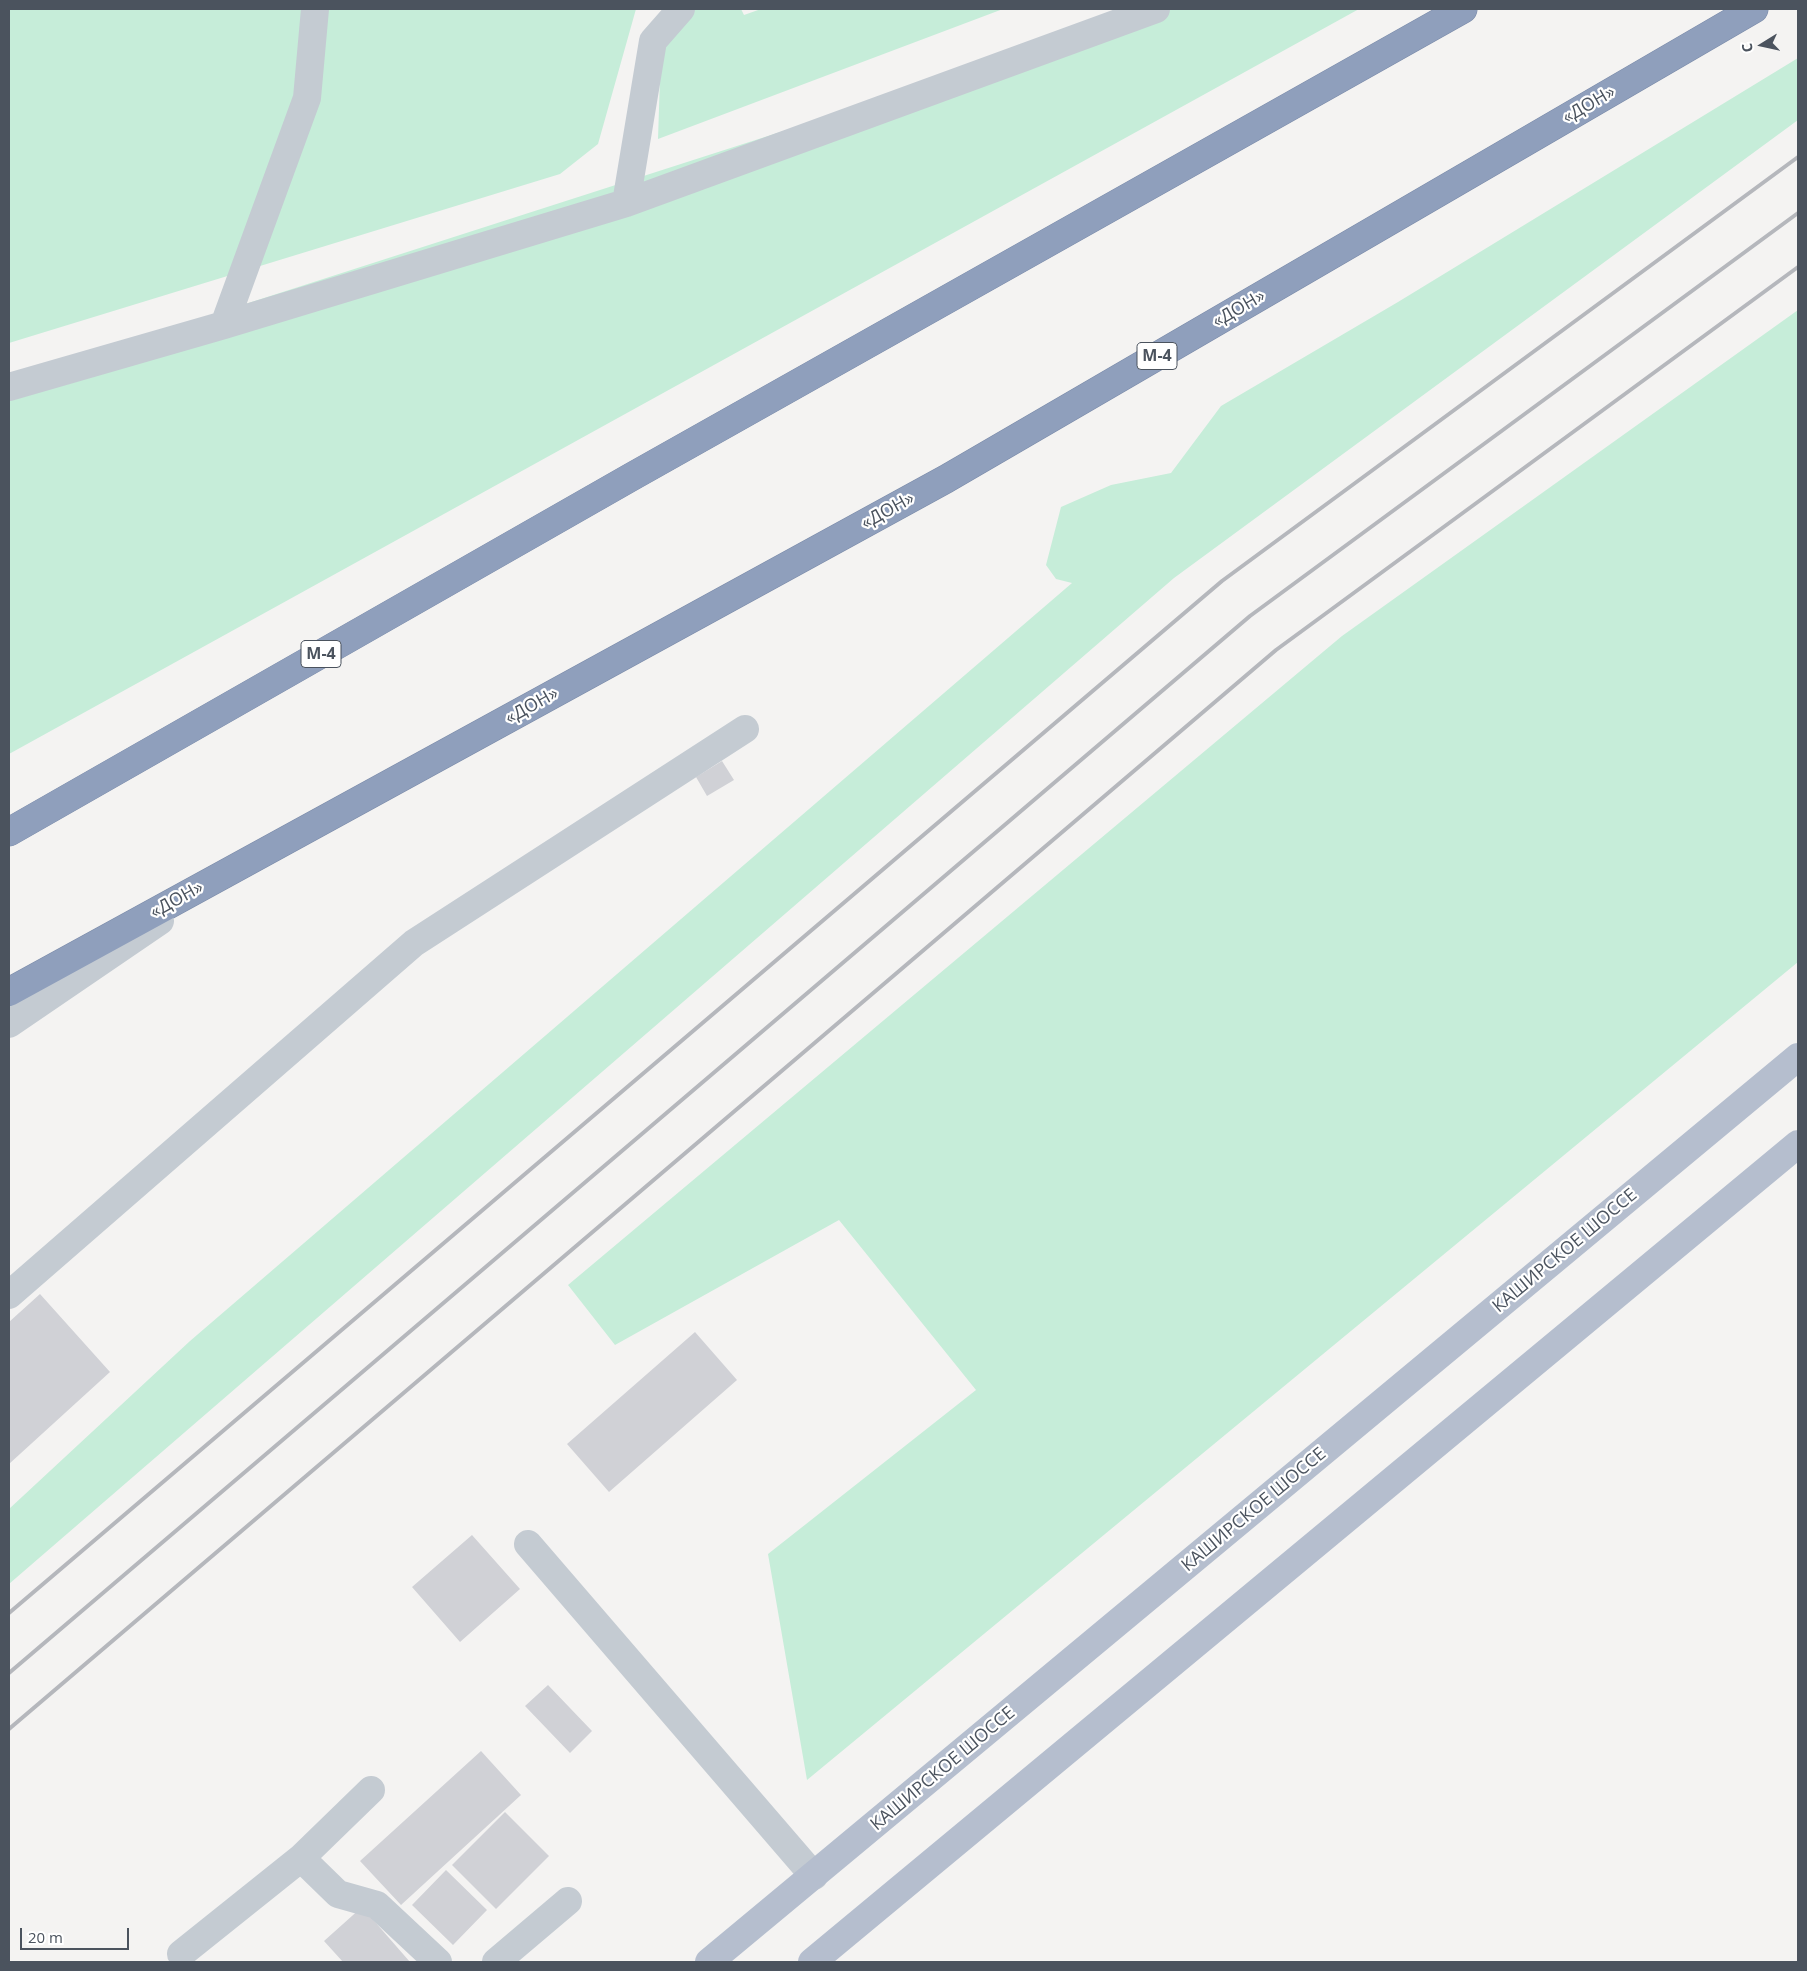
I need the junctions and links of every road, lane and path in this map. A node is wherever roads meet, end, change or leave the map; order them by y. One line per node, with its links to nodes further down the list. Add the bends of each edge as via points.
1 (315, 9): 7 (lane, via 307,98)
2 (681, 9): 6 (lane, via 653,41)
3 (1156, 9): 6 (lane)
4 (1463, 9): 10 (highway, М-4)
5 (1754, 9): 11 (highway, «ДОН» / М-4, via 946,479)
6 (626, 203): 7 (lane)
7 (224, 325): 8 (lane)
8 (9, 387)
9 (745, 729): 16 (lane, via 414,943)
10 (9, 832)
11 (246, 862): 12 (highway, «ДОН» / М-4); 13 (lane)
12 (9, 992)
13 (9, 1024)
14 (1798, 1057): 20 (main road, КАШИРСКОЕ ШОССЕ)
15 (1798, 1144): 26 (main road)
16 (9, 1295)
17 (528, 1544): 20 (lane)
18 (371, 1790): 19 (lane)
19 (300, 1858): 22 (lane); 23 (lane, via 338,1894 377,1905)
20 (814, 1876): 25 (main road, КАШИРСКОЕ ШОССЕ)
21 (568, 1901): 24 (lane)
22 (181, 1954)
23 (438, 1962)
24 (496, 1962)
25 (709, 1962)
26 (812, 1962)

